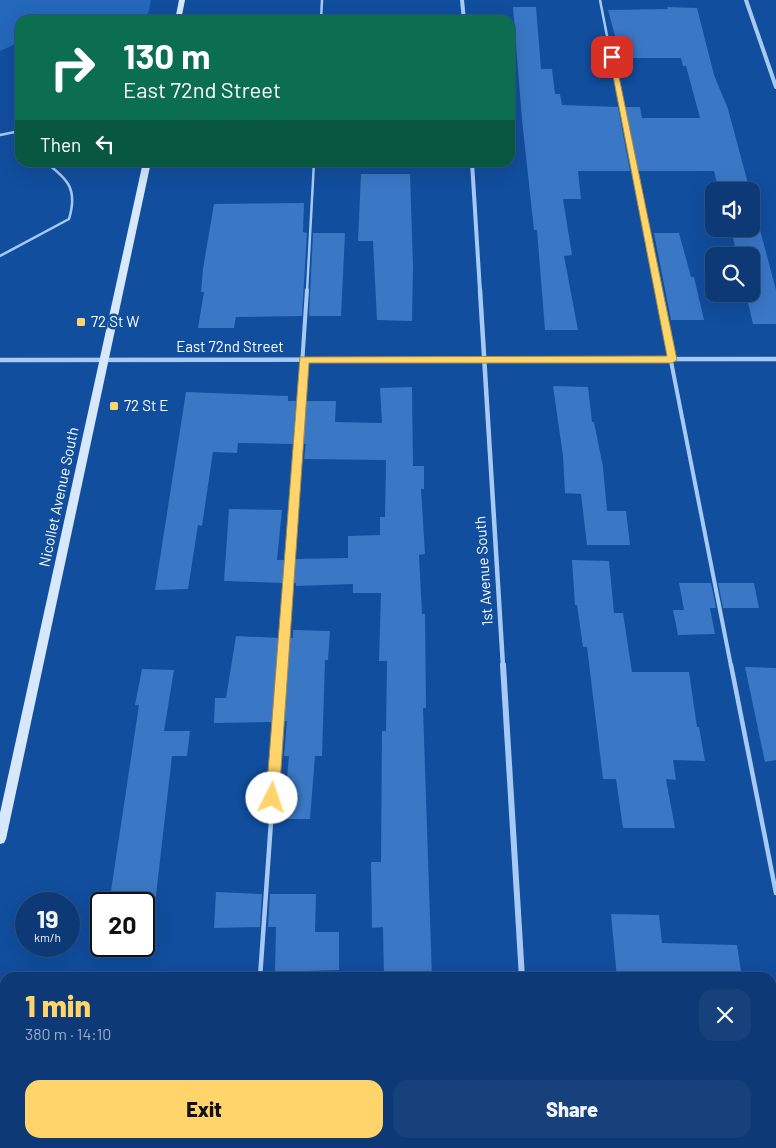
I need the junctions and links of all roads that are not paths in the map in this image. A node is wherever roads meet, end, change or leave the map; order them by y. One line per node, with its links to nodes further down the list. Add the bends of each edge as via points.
1 (182, 0): 6 (main road)
2 (322, 0): 7 (lane)
3 (462, 0): 8 (street)
4 (600, 0): 21 (lane)
5 (746, 0): 9 (street)
6 (179, 15)
7 (321, 15)
8 (464, 15)
9 (776, 87)
10 (15, 132): 11 (lane)
11 (0, 134)
12 (50, 167): 16 (lane, via 74,190 76,202 69,219)
13 (146, 167): 19 (main road, Nicollet Avenue South)
14 (314, 167): 20 (lane)
15 (472, 167): 17 (street, 1st Avenue South)
16 (0, 256)
17 (484, 359): 20 (street, East 72nd Street); 21 (street, East 72nd Street); 26 (street, 1st Avenue South)
18 (0, 360): 19 (street, East 72nd Street)
19 (104, 360): 20 (street, East 72nd Street); 23 (main road, Nicollet Avenue South)
20 (304, 360): 25 (lane)
21 (672, 360): 22 (street, East 72nd Street); 24 (lane)
22 (776, 360)
23 (0, 839)
24 (776, 893)
25 (260, 972)
26 (522, 972)

